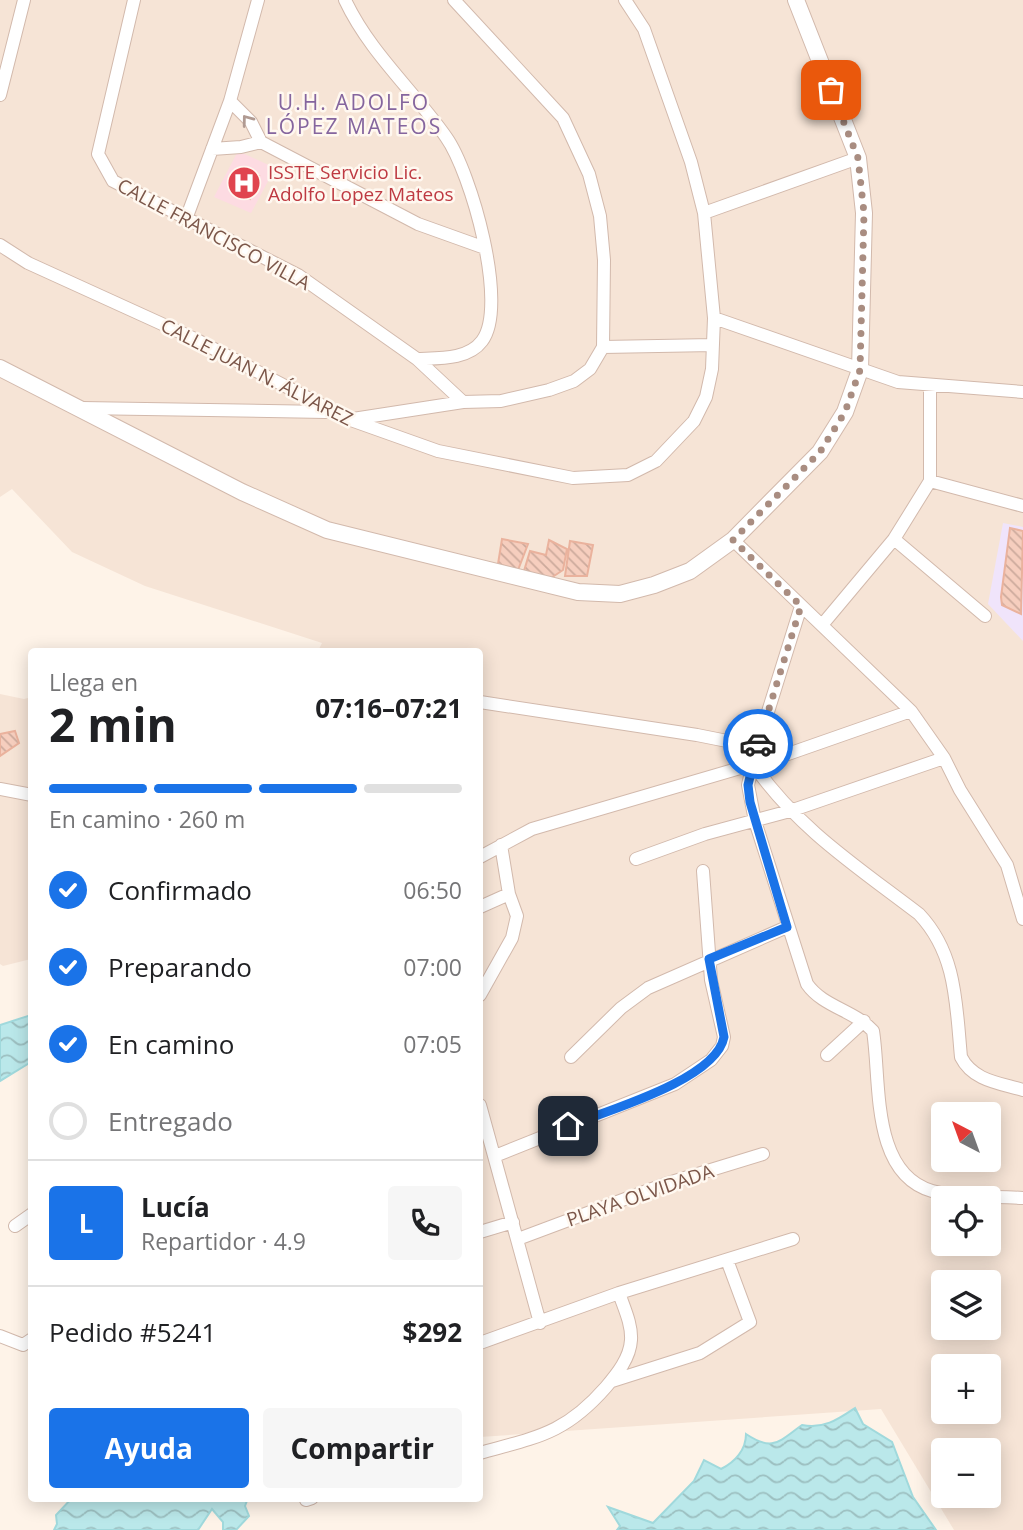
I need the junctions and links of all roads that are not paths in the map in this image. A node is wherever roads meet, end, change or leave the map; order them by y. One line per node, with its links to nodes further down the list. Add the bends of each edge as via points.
1 (24, 0): 8 (street)
2 (135, 0): 14 (street, CALLE FRANCISCO VILLA, via 99,154 113,181)
3 (258, 0): 9 (street)
4 (345, 0): 16 (street, via 360,31 448,139 467,181)
5 (454, 0): 19 (street, via 563,118 589,174 600,216 604,260)
6 (625, 0): 13 (street, CALLE JUAN N. ÁLVAREZ, via 644,29)
7 (796, 0): 12 (street)
8 (0, 95)
9 (230, 101): 10 (street, one-way to 9, via 251,122); 11 (street)
10 (261, 142): 11 (street); 16 (street, via 418,224)
11 (212, 149): 14 (street)
12 (858, 158): 13 (street); 22 (street, via 864,213)
13 (704, 213): 17 (street, CALLE JUAN N. ÁLVAREZ)
14 (186, 219): 20 (street, CALLE FRANCISCO VILLA, via 298,275)
15 (0, 246): 27 (street, CALLE JUAN N. ÁLVAREZ, via 195,340)
16 (485, 248): 20 (street, via 493,316 482,342 463,355)
17 (714, 318): 18 (street, CALLE JUAN N. ÁLVAREZ); 22 (street)
18 (713, 345): 19 (street); 28 (street, CALLE JUAN N. ÁLVAREZ, via 706,397 694,421 656,461 628,475 573,478 506,465 438,451)
19 (603, 347): 25 (street, via 590,369 574,382 501,401)
20 (417, 359): 25 (street, CALLE FRANCISCO VILLA)
21 (0, 368): 26 (street)
22 (860, 370): 23 (street, via 898,382); 32 (street, via 845,412 820,452)
23 (930, 385): 24 (street); 29 (street)
24 (1023, 392)
25 (463, 402): 28 (street)
26 (78, 408): 27 (street); 32 (street, via 327,530 578,592 620,594 654,585 690,571)
27 (330, 412): 28 (street, CALLE JUAN N. ÁLVAREZ)
28 (348, 419)
29 (930, 481): 30 (street); 31 (street)
30 (1023, 506)
31 (894, 539): 34 (street); 35 (street)
32 (733, 540): 33 (street)
33 (801, 606): 35 (street); 38 (street)
34 (985, 616)
35 (822, 625): 37 (street)
36 (483, 702): 38 (street)
37 (911, 710): 39 (street); 40 (street)
38 (757, 747): 40 (street)
39 (944, 758): 43 (street); 51 (street, via 1007,865)
40 (753, 764): 43 (street); 44 (street, via 748,785); 45 (street, via 532,829)
41 (0, 789): 42 (street)
42 (28, 794)
43 (790, 811): 44 (street); 58 (street, via 934,930 950,967 966,1067 976,1076)
44 (755, 821): 47 (street); 52 (street)
45 (501, 845): 46 (street); 49 (street)
46 (483, 856)
47 (636, 859)
48 (703, 872): 53 (street)
49 (509, 894): 50 (street); 54 (street, via 517,916 512,938)
50 (483, 906)
51 (1023, 919)
52 (787, 927): 53 (street); 55 (street, via 813,992)
53 (709, 964): 57 (street, via 648,988); 61 (street, via 724,1037 711,1060 674,1084)
54 (483, 990)
55 (864, 1021): 56 (street); 62 (street, via 873,1031 880,1119 906,1177 936,1192)
56 (827, 1055)
57 (570, 1057)
58 (1023, 1090)
59 (483, 1132): 61 (street)
60 (764, 1154): 67 (street, PLAYA OLVIDADA, via 665,1184)
61 (495, 1157): 64 (street)
62 (1023, 1198)
63 (28, 1217): 65 (street)
64 (513, 1222): 66 (street); 67 (street)
65 (15, 1226)
66 (483, 1231)
67 (518, 1239): 71 (street)
68 (793, 1239): 69 (street)
69 (727, 1260): 70 (street); 75 (street, via 750,1322 700,1353)
70 (620, 1293): 71 (street); 75 (street, via 631,1341 625,1362)
71 (540, 1323): 74 (street)
72 (0, 1336): 73 (street, via 23,1345)
73 (28, 1342)
74 (483, 1342)
75 (612, 1381): 76 (street, via 584,1413 563,1427)
76 (483, 1452)

